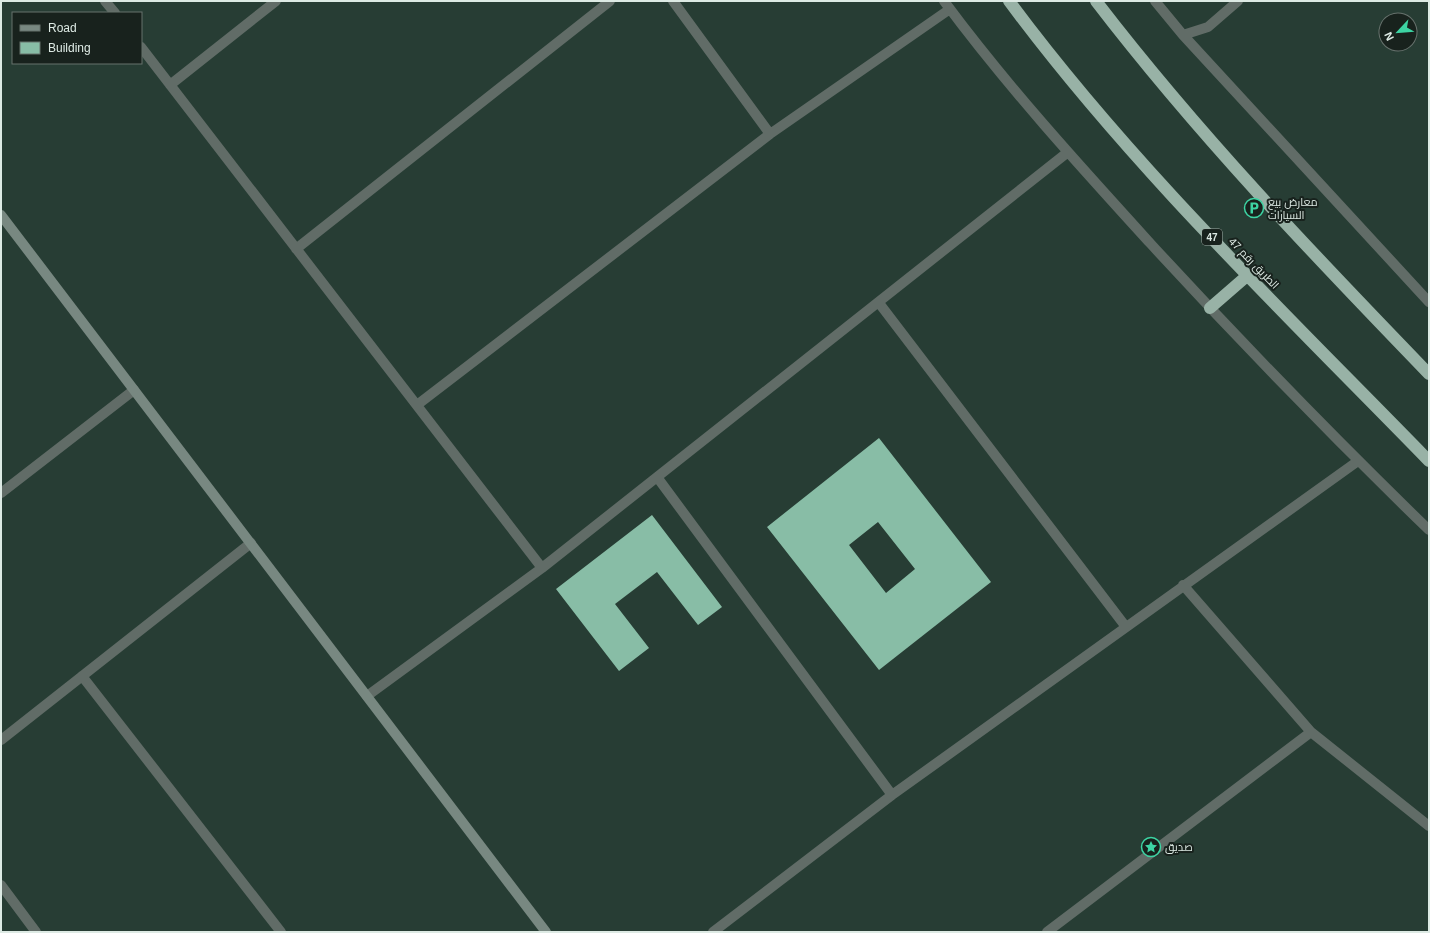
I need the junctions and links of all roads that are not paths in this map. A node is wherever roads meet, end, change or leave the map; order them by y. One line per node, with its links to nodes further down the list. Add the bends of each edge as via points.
1 (105, 1): 10 (street)
2 (276, 1): 13 (street)
3 (610, 1): 17 (street)
4 (673, 1): 14 (street)
5 (1009, 1): 18 (highway, الطريق رقم 47 / 47, via 1133,153)
6 (1096, 1): 22 (highway, via 1213,144 1309,250)
7 (1155, 1): 11 (street)
8 (1238, 1): 11 (street, via 1208,27)
9 (947, 5): 14 (street); 15 (street)
10 (113, 12)
11 (1183, 35): 19 (street)
12 (142, 48): 13 (street)
13 (170, 85): 17 (street)
14 (770, 134): 24 (street)
15 (1068, 152): 20 (street); 21 (street)
16 (1, 215): 23 (street)
17 (296, 249): 24 (street)
18 (1248, 276): 21 (highway); 25 (highway, الطريق رقم 47 / 47)
19 (1429, 302)
20 (878, 303): 27 (street); 33 (street)
21 (1210, 308): 26 (street)
22 (1429, 374)
23 (134, 390): 28 (street); 30 (street)
24 (417, 405): 31 (street)
25 (1429, 460)
26 (1358, 461): 29 (street); 32 (street)
27 (657, 477): 31 (street); 38 (street)
28 (1, 493)
29 (1429, 530)
30 (251, 543): 34 (street); 35 (street)
31 (542, 568): 35 (street)
32 (1183, 585): 33 (street); 36 (street)
33 (1126, 626): 38 (street)
34 (82, 676): 37 (street); 43 (street)
35 (367, 696): 44 (street)
36 (1311, 732): 39 (street); 41 (street)
37 (1, 740)
38 (892, 795): 45 (street)
39 (1429, 826)
40 (1, 885): 42 (street)
41 (1058, 929): 46 (street)
42 (36, 932)
43 (281, 932)
44 (546, 932)
45 (713, 932)
46 (1047, 932)

